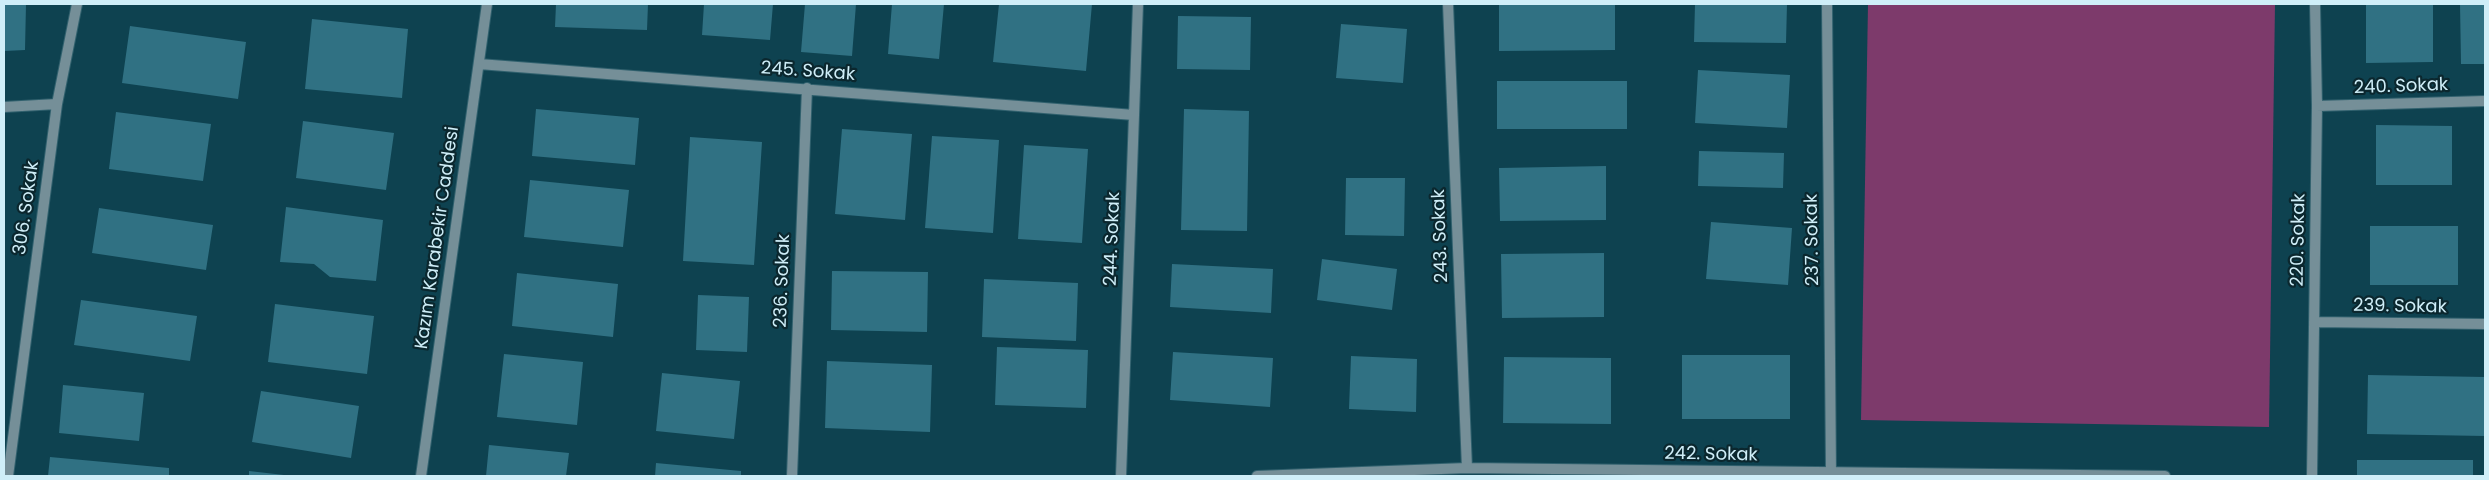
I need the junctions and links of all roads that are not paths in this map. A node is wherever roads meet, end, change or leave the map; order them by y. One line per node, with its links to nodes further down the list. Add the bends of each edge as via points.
1 (77, 4): 10 (street, 306. Sokak)
2 (488, 4): 7 (street, Kazım Karabekir Caddesi)
3 (1138, 4): 13 (street, 244. Sokak)
4 (1448, 4): 16 (street, 243. Sokak)
5 (1827, 4): 17 (street, 237. Sokak)
6 (2316, 4): 11 (street, 220. Sokak)
7 (479, 64): 8 (street, 245. Sokak); 19 (street, Kazım Karabekir Caddesi)
8 (807, 88): 13 (street, 245. Sokak); 20 (street, 236. Sokak)
9 (2485, 101): 11 (street, 240. Sokak)
10 (57, 104): 12 (street); 18 (street, 306. Sokak)
11 (2317, 106): 14 (street, 220. Sokak)
12 (4, 107)
13 (1134, 114): 21 (street, 244. Sokak)
14 (2314, 322): 15 (street, 239. Sokak); 24 (street, 220. Sokak)
15 (2485, 324)
16 (1467, 468): 17 (street, 242. Sokak); 22 (street, 242. Sokak)
17 (1831, 474): 23 (street, 242. Sokak)
18 (8, 476)
19 (421, 476)
20 (792, 476)
21 (1121, 476)
22 (1257, 476)
23 (2165, 476)
24 (2312, 476)

